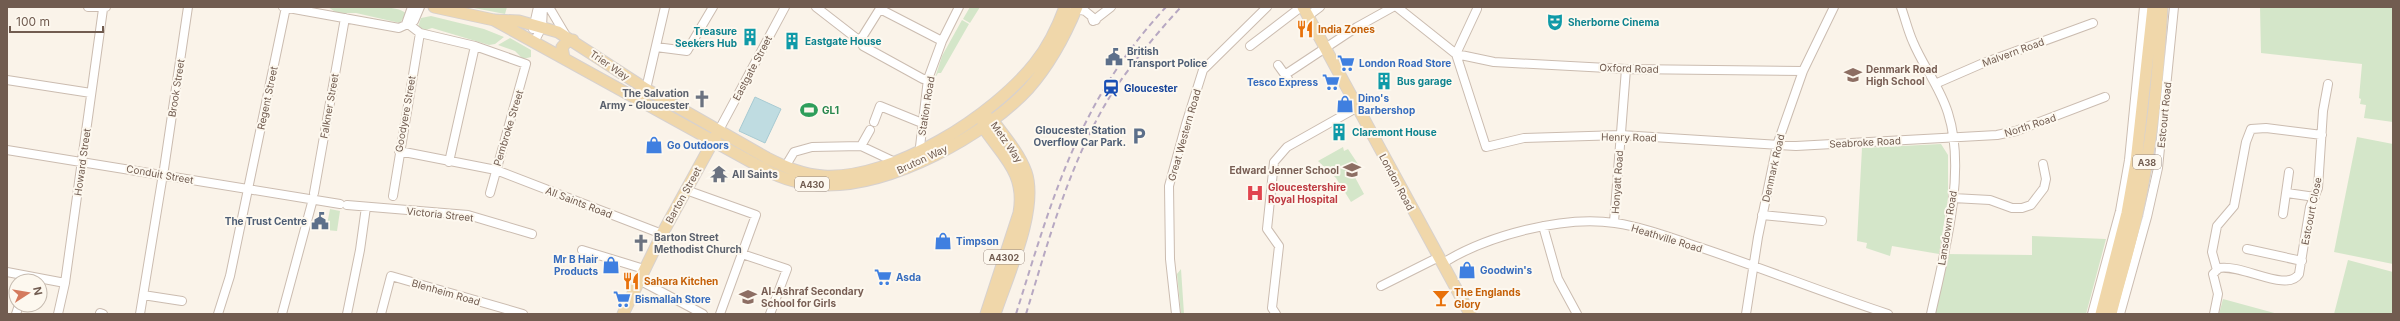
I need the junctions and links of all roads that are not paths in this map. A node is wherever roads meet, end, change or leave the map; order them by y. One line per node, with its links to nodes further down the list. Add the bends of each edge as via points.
1 (88, 7): 29 (street)
2 (188, 7): 83 (street, Brook Street)
3 (283, 7): 4 (street)
4 (286, 7): 33 (street); 86 (street, Regent Street)
5 (412, 7): 36 (street)
6 (420, 7): 36 (street, via 417,16)
7 (434, 7): 34 (main road, Trier Way / A430)
8 (538, 7): 37 (street)
9 (543, 7): 37 (street)
10 (549, 7): 39 (street, via 554,19)
11 (665, 7): 46 (street)
12 (713, 7): 46 (street, via 687,51)
13 (785, 7): 65 (street, Eastgate Street)
14 (816, 7): 42 (street)
15 (959, 7): 40 (street, Station Road)
16 (1064, 7): 17 (street); 60 (main road, Bruton Way / A430, via 1061,18 1035,62)
17 (1077, 7): 18 (street, via 1093,19); 61 (main road, Bruton Way / A430, via 1050,62 1029,88)
18 (1111, 7)
19 (1267, 7): 127 (street, Great Western Road, via 1203,70 1186,124 1170,186 1170,259)
20 (1320, 7): 32 (street)
21 (1393, 7): 45 (street)
22 (1397, 7): 47 (street)
23 (1834, 7): 51 (street, Denmark Road)
24 (1903, 7): 54 (street, Lansdown Road, via 1913,42)
25 (2144, 7): 76 (street)
26 (2153, 7): 76 (main road, A38)
27 (2162, 7): 136 (main road, Estcourt Road / A38, via 2156,98 2146,167 2137,215)
28 (2174, 7): 137 (street, Estcourt Road, via 2158,168)
29 (104, 8): 57 (street, Howard Street)
30 (881, 8): 40 (street); 42 (street)
31 (1477, 8): 47 (street)
32 (1304, 10): 44 (street); 45 (main road, London Road)
33 (345, 18): 36 (street, via 399,28); 89 (street, Falkner Street)
34 (494, 20): 37 (main road, Trier Way / A430, via 519,21); 41 (main road, Trier Way / A430)
35 (2093, 23): 54 (street, Malvern Road, via 1981,64)
36 (407, 25): 38 (street)
37 (538, 26): 39 (main road, Trier Way); 41 (street)
38 (420, 33): 43 (street); 74 (street, Goodyere Street)
39 (570, 38): 48 (main road, via 562,47); 56 (main road, Trier Way / A430)
40 (942, 40): 52 (street, Station Road)
41 (534, 42): 48 (main road, Trier Way / A430)
42 (862, 43): 52 (street, via 923,79)
43 (475, 46): 78 (street); 82 (street, Pembroke Street, via 526,64)
44 (1250, 46)
45 (1326, 46): 49 (street, via 1287,76); 59 (main road, London Road)
46 (656, 47): 56 (street)
47 (1456, 54): 50 (street, Oxford Road, via 1494,62); 67 (street, Henry Road, via 1484,144 1489,148 1524,138)
48 (564, 58): 70 (main road, Trier Way / A430)
49 (1278, 65)
50 (1626, 69): 51 (street, Oxford Road); 67 (street, Honyatt Road)
51 (1804, 71): 72 (street, Denmark Road)
52 (928, 79): 63 (street, Station Road)
53 (7, 80): 57 (street)
54 (1935, 84): 69 (street, Lansdown Road, via 1948,114)
55 (2328, 84): 68 (street, Estcourt Close)
56 (646, 89): 65 (main road, Trier Way / A430)
57 (91, 93): 77 (street, Howard Street)
58 (2105, 97): 69 (street, North Road, via 2016,131)
59 (1358, 107): 104 (main road, London Road); 128 (street, via 1287,147 1274,162 1267,229 1279,246 1272,308)
60 (982, 114): 61 (main road, Metz Way); 64 (main road, Metz Way); 75 (main road, Bruton Way / A430)
61 (994, 121): 64 (main road, Bruton Way / A430); 126 (main road, Metz Way / A4302, via 1021,160 1030,187 1027,217)
62 (874, 122): 63 (street, via 880,106)
63 (922, 122): 75 (street, Station Road)
64 (983, 127): 75 (main road, Bruton Way / A430); 125 (main road, Metz Way / A4302, via 1012,167 1021,199)
65 (718, 130): 70 (main road, Barton Street); 80 (main road, Bruton Way / A430)
66 (870, 130): 71 (street)
67 (1621, 135): 72 (street, Henry Road); 97 (street, Honyatt Road)
68 (2322, 135): 91 (street, Estcourt Close); 107 (street, via 2266,128 2251,129 2246,142 2234,206 2216,226 2212,252)
69 (1953, 138): 72 (street, Seabroke Road); 92 (street, Lansdown Road)
70 (713, 140): 75 (main road, Bruton Way / A430, via 773,174 817,185 864,181); 85 (main road, Barton Street)
71 (861, 146): 79 (street); 80 (street, via 802,148 794,152)
72 (1777, 146): 95 (street, Denmark Road)
73 (7, 150): 77 (street, Conduit Street)
74 (399, 151): 78 (street, All Saints Road); 90 (street, Goodyere Street)
75 (919, 157): 79 (main road, Bruton Way / A430)
76 (2133, 161): 134 (street); 135 (main road, A38, via 2127,213)
77 (82, 162): 83 (street, Conduit Street); 110 (street, Howard Street)
78 (449, 162): 82 (street, All Saints Road)
79 (895, 162): 80 (main road, Bruton Way / A430, via 858,173 825,176)
80 (785, 167)
81 (2046, 168): 92 (street, via 2044,188 2031,205 2022,208 2012,208 1990,200)
82 (496, 170): 88 (street, Pembroke Street); 100 (street, All Saints Road)
83 (163, 172): 86 (street, Conduit Street); 112 (street, Brook Street)
84 (2289, 172): 87 (street)
85 (686, 190): 100 (main road, Barton Street); 103 (street, via 756,215)
86 (247, 191): 89 (street, Conduit Street); 116 (street, Regent Street, via 230,276)
87 (2287, 193): 91 (street); 94 (street)
88 (490, 194)
89 (313, 196): 93 (street, Victoria Street); 117 (street, Falkner Street)
90 (393, 196)
91 (2315, 197): 105 (street, Estcourt Close, via 2310,208)
92 (1953, 198): 133 (street, Lansdown Road)
93 (366, 207): 99 (street, Victoria Street, via 468,215); 118 (street)
94 (2283, 214)
95 (1762, 215): 96 (street); 106 (street, Denmark Road)
96 (1822, 221)
97 (1614, 222): 98 (street, Heathville Road, via 1576,222); 106 (street, Heathville Road, via 1655,232)
98 (1543, 226): 104 (street, Heathville Road, via 1505,236); 130 (street, via 1558,280)
99 (532, 234)
100 (662, 234): 108 (main road, Barton Street)
101 (2247, 249): 105 (street)
102 (582, 250): 108 (street)
103 (742, 254): 123 (street); 124 (street, via 787,269)
104 (1441, 260): 111 (street, Heathville Road); 129 (main road, London Road)
105 (2302, 260): 107 (street, Estcourt Close, via 2300,274 2289,282 2244,270 2224,267)
106 (1754, 265): 131 (street, Denmark Road); 132 (street, Heathville Road, via 1815,290)
107 (2217, 270): 138 (street, via 2212,277 2218,294)
108 (641, 274): 121 (main road, Barton Street); 122 (street)
109 (48, 281): 110 (street)
110 (65, 283): 114 (street, Howard Street)
111 (1381, 286)
112 (144, 295): 113 (street); 115 (street, Brook Street)
113 (182, 301)
114 (58, 314)
115 (140, 314)
116 (218, 314)
117 (282, 314)
118 (347, 314)
119 (381, 314): 120 (street, Blenheim Road, via 391,276)
120 (523, 314)
121 (623, 314)
122 (703, 314)
123 (720, 314)
124 (770, 314)
125 (986, 314)
126 (995, 314)
127 (1176, 314)
128 (1276, 314)
129 (1470, 314)
130 (1577, 314)
131 (1746, 314)
132 (1888, 314)
133 (1931, 314)
134 (2092, 314)
135 (2101, 314)
136 (2111, 314)
137 (2120, 314)
138 (2214, 314)

